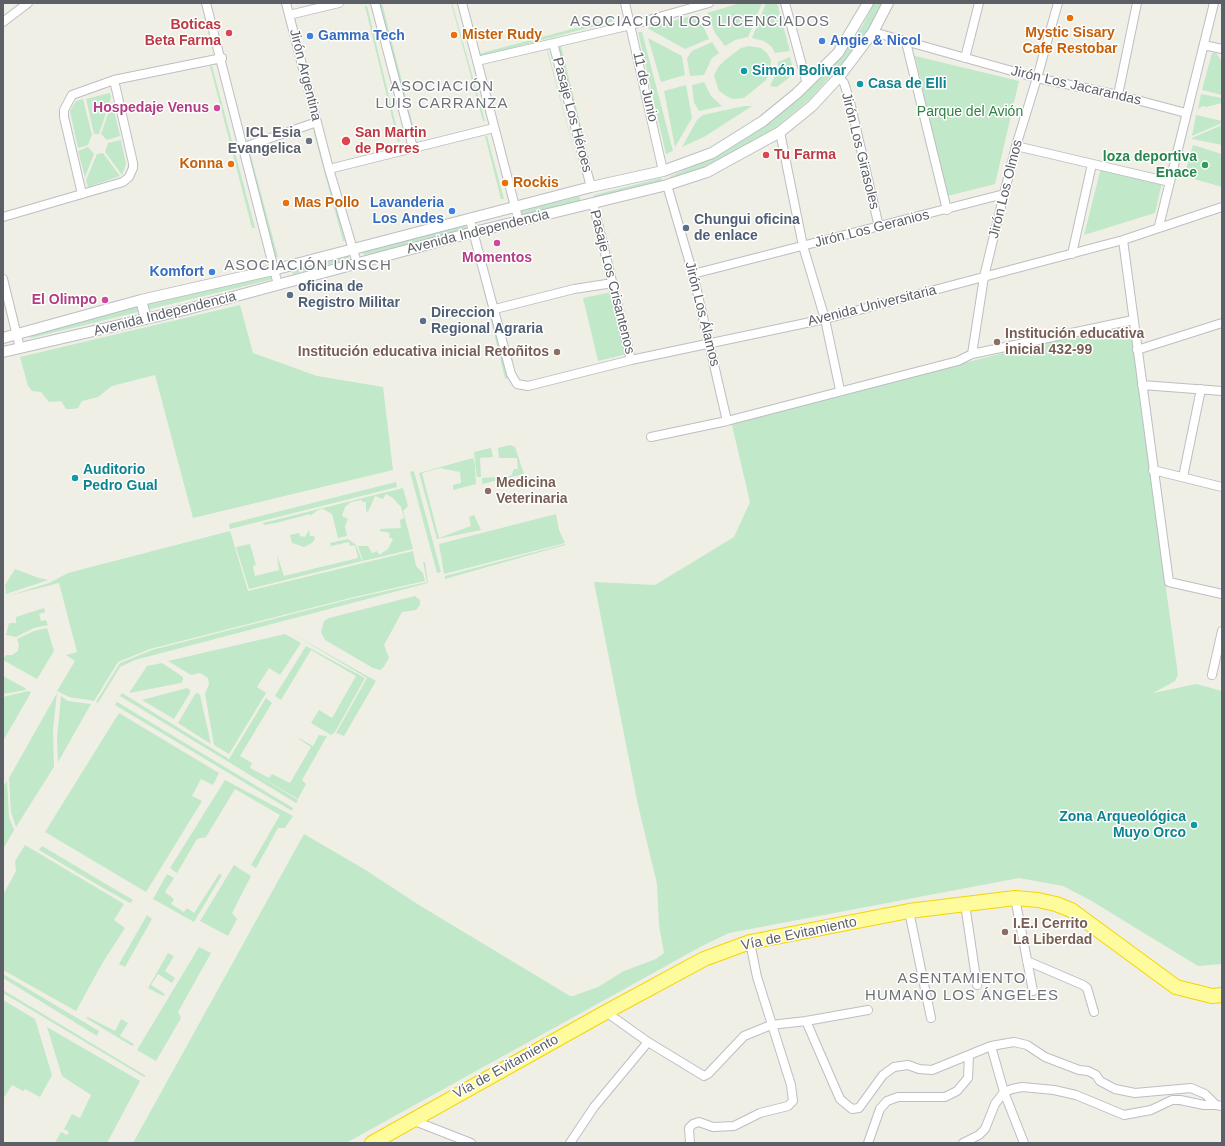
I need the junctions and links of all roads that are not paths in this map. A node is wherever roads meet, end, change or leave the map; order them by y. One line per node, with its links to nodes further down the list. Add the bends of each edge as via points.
1 (28, 3): 17 (street)
2 (206, 3): 24 (street)
3 (286, 3): 16 (street, Jirón Argentina)
4 (339, 3): 16 (street)
5 (375, 3): 38 (street)
6 (462, 3): 26 (street)
7 (625, 3): 18 (street, 11 de Junio)
8 (707, 3): 18 (street)
9 (785, 3): 30 (street)
10 (868, 3): 30 (street, Avenida Independencia, via 838,53)
11 (888, 3): 19 (street, Avenida Independencia)
12 (979, 3): 25 (street)
13 (1058, 3): 28 (street, Jirón Los Olmos)
14 (1137, 3): 31 (street)
15 (1214, 3): 22 (street)
16 (289, 15): 33 (street, Jirón Argentina)
17 (3, 22)
18 (631, 25): 21 (street); 41 (street, 11 de Junio)
19 (873, 32): 20 (street, Jirón Los Jacarandas); 27 (street, Avenida Independencia)
20 (906, 42): 25 (street, Jirón Los Jacarandas); 50 (street)
21 (553, 43): 26 (street); 44 (street, Pasaje Los Héroes)
22 (1204, 45): 23 (street); 32 (street)
23 (1222, 49)
24 (222, 58): 29 (street); 37 (street)
25 (965, 58): 28 (street, Jirón Los Jacarandas)
26 (477, 61): 34 (street)
27 (840, 77): 35 (street, Avenida Independencia, via 812,106); 55 (street, Jirón Los Girasoles, via 850,102)
28 (1038, 78): 31 (street, Jirón Los Jacarandas); 36 (street, Jirón Los Olmos)
29 (114, 80): 45 (street, via 72,95 64,110); 45 (street, via 133,168 123,182)
30 (807, 84): 41 (street, Avenida Independencia, via 763,121 729,144)
31 (1118, 95): 32 (street, Jirón Los Jacarandas)
32 (1186, 113): 42 (street)
33 (317, 122): 37 (street); 40 (street, Jirón Argentina)
34 (494, 128): 38 (street); 48 (street)
35 (780, 132): 43 (street, Avenida Independencia, via 707,172); 59 (street)
36 (1016, 146): 39 (street); 46 (street, Jirón Los Olmos)
37 (244, 147): 64 (street)
38 (413, 148): 40 (street)
39 (1092, 164): 42 (street); 62 (street)
40 (329, 169): 60 (street, Jirón Argentina)
41 (663, 171): 44 (street, Avenida Independencia)
42 (1170, 182): 54 (street)
43 (667, 185): 47 (street, Avenida Independencia); 65 (street, Jirón Los Álamos)
44 (591, 187): 48 (street, Avenida Independencia)
45 (82, 194): 51 (street)
46 (1004, 194): 50 (street, Jirón Los Geranios); 66 (street, Jirón Los Olmos)
47 (593, 203): 53 (street, Avenida Independencia); 69 (street, Pasaje Los Crisantenos)
48 (515, 207): 52 (street, Avenida Independencia); 53 (street)
49 (1222, 207): 54 (street, Avenida Universitaria)
50 (947, 210): 55 (street, Jirón Los Geranios)
51 (3, 218)
52 (470, 220): 56 (street); 57 (street, Avenida Independencia)
53 (519, 222): 56 (street, Avenida Independencia)
54 (1159, 226): 58 (street, Avenida Universitaria)
55 (879, 227): 59 (street, Jirón Los Geranios)
56 (474, 232): 61 (street, Avenida Independencia); 73 (street)
57 (404, 235): 60 (street, Avenida Independencia); 61 (street)
58 (1123, 240): 62 (street, Avenida Universitaria); 76 (street)
59 (804, 246): 65 (street, Jirón Los Geranios); 75 (street)
60 (353, 248): 63 (street, Jirón Argentina); 64 (street, Avenida Independencia)
61 (408, 249): 63 (street, Avenida Independencia)
62 (1072, 254): 66 (street, Avenida Universitaria)
63 (357, 263): 70 (street, Avenida Independencia)
64 (273, 270): 68 (street, Avenida Independencia); 70 (street)
65 (693, 274): 80 (street, Jirón Los Álamos)
66 (984, 277): 75 (street, Avenida Universitaria); 84 (street, Jirón Los Olmos)
67 (3, 279): 78 (street)
68 (218, 282): 71 (street, Avenida Independencia); 72 (street)
69 (613, 283): 73 (street); 85 (street, Pasaje Los Crisantenos)
70 (278, 285): 72 (street, Avenida Independencia)
71 (141, 300): 74 (street); 78 (street, Avenida Independencia)
72 (222, 300): 74 (street, Avenida Independencia)
73 (495, 309): 85 (street, Avenida Universitaria, via 511,374 517,384 528,386)
74 (146, 319): 81 (street, Avenida Independencia)
75 (825, 319): 80 (street, Avenida Universitaria); 88 (street)
76 (1132, 320): 82 (street); 84 (street)
77 (1222, 323): 82 (street)
78 (18, 335): 79 (street, Avenida Independencia); 81 (street)
79 (3, 338)
80 (710, 344): 85 (street, Avenida Universitaria); 90 (street, Jirón Los Álamos)
81 (20, 348): 83 (street, Avenida Independencia)
82 (1137, 350): 86 (street)
83 (3, 352)
84 (972, 354): 88 (street, via 958,361)
85 (631, 360)
86 (1142, 385): 87 (street); 92 (street)
87 (1201, 389): 89 (street); 93 (street)
88 (840, 390): 90 (street)
89 (1222, 391)
90 (727, 421): 91 (street)
91 (651, 438)
92 (1153, 470): 93 (street); 95 (street, via 1169,582)
93 (1182, 477): 94 (street)
94 (1222, 487)
95 (1222, 594)
96 (1222, 631): 97 (street)
97 (1212, 674)
98 (1015, 898): 99 (highway, Vía de Evitamiento); 102 (street); 105 (highway, Vía de Evitamiento, via 1038,900 1071,910 1176,987 1212,996)
99 (965, 904): 100 (highway, Vía de Evitamiento); 103 (street)
100 (909, 911): 101 (highway, Vía de Evitamiento); 109 (street)
101 (750, 942): 107 (highway, Vía de Evitamiento, via 704,959); 111 (street)
102 (1027, 961): 104 (street); 108 (street, via 1087,988)
103 (977, 985)
104 (1033, 991)
105 (1222, 995)
106 (868, 1010): 110 (street)
107 (606, 1012): 112 (street); 117 (highway, Vía de Evitamiento)
108 (1094, 1012)
109 (931, 1018)
110 (806, 1022): 111 (street); 114 (street, via 840,1099 852,1109 859,1108 883,1075 894,1067 908,1065 926,1071)
111 (771, 1025): 112 (street, via 744,1036 704,1076); 121 (street, via 791,1085 793,1101 788,1106 760,1113 734,1126 713,1127 699,1122 693,1124 689,1128)
112 (648, 1042): 120 (street, via 594,1107)
113 (991, 1046): 114 (street); 115 (street); 116 (street, via 1006,1042 1020,1043 1045,1057 1088,1071 1115,1088 1135,1093 1191,1088 1205,1094)
114 (969, 1055): 122 (street, via 968,1078 957,1091 945,1096 898,1097 887,1101 880,1109)
115 (1004, 1092): 116 (street, via 1022,1087 1054,1090 1076,1095 1124,1115 1150,1110 1172,1100); 123 (street, via 995,1104 985,1128 979,1135); 124 (street)
116 (1219, 1106)
117 (412, 1120): 118 (highway, Vía de Evitamiento); 119 (street)
118 (372, 1143)
119 (470, 1143)
120 (570, 1143)
121 (690, 1143)
122 (868, 1143)
123 (963, 1143)
124 (1024, 1143)

